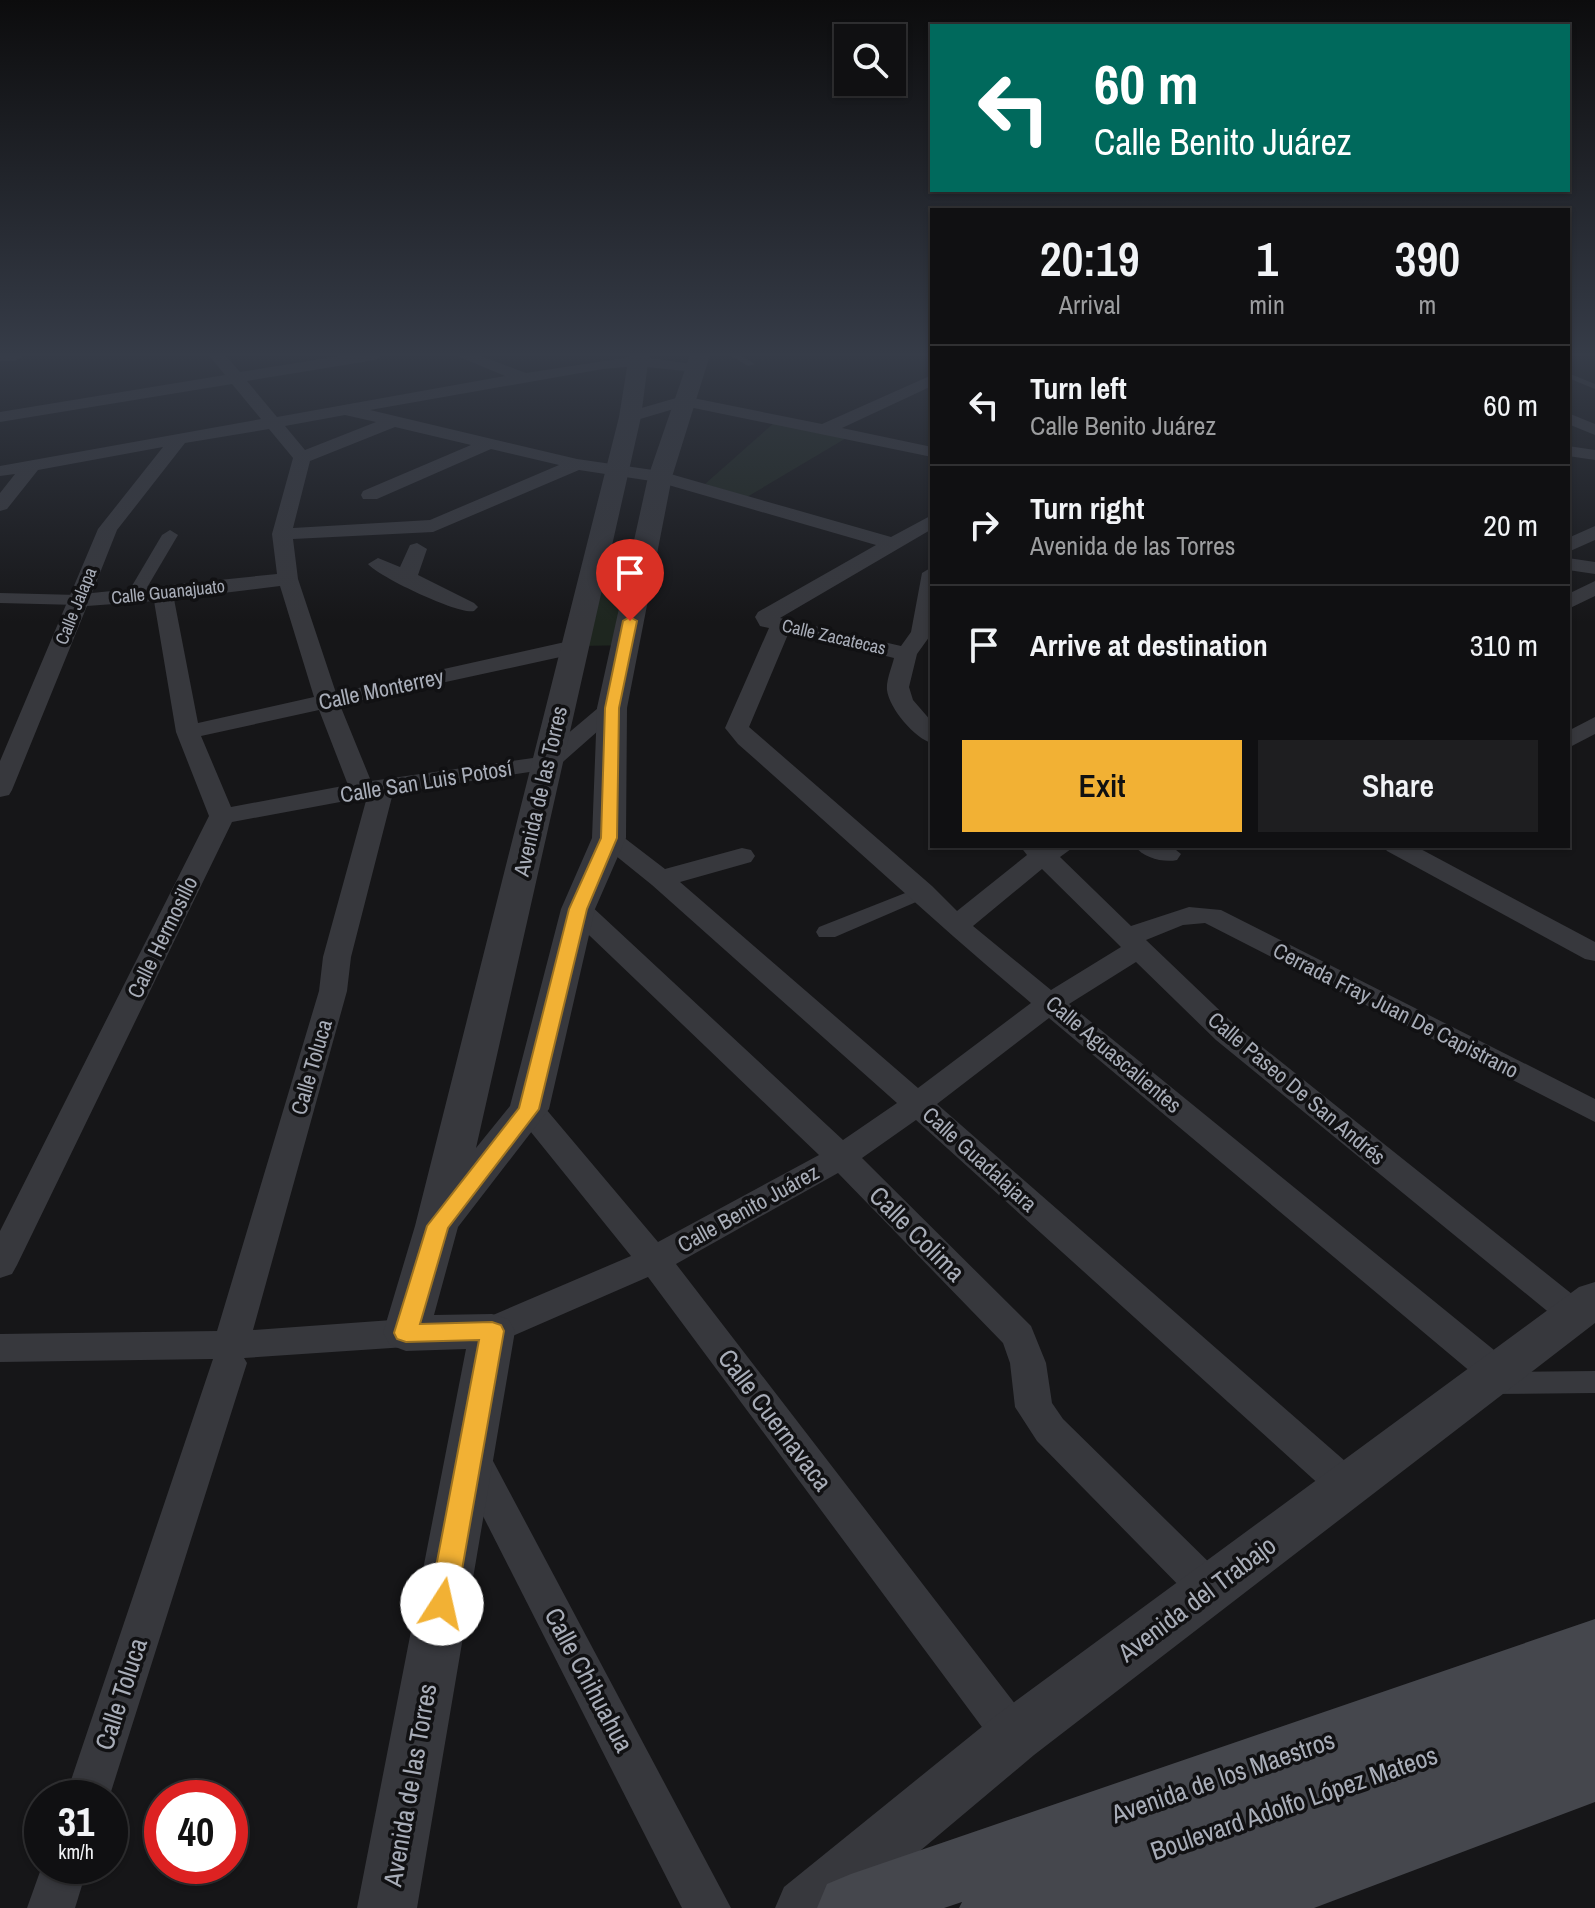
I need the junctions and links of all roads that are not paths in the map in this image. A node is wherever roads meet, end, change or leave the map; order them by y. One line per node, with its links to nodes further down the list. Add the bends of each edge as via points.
1 (144, 444): 15 (street)
2 (175, 444): 38 (street, Calle Jalapa, via 108,529)
3 (290, 444): 13 (street)
4 (337, 444): 13 (street)
5 (487, 444): 19 (street)
6 (500, 444): 14 (street)
7 (623, 444): 17 (street, Avenida de las Torres)
8 (670, 444): 18 (street, Avenida de las Torres)
9 (893, 444): 11 (street)
10 (1570, 451): 12 (street)
11 (930, 452)
12 (1595, 455)
13 (302, 458): 24 (street)
14 (577, 464): 17 (street); 22 (street, via 443,523)
15 (32, 465): 16 (street); 20 (street)
16 (0, 471)
17 (616, 472): 18 (street); 43 (street, Avenida de las Torres)
18 (660, 477): 26 (street); 46 (street, Avenida de las Torres)
19 (370, 495)
20 (0, 505)
21 (930, 522): 26 (street)
22 (388, 527): 24 (street); 32 (street, via 374,573)
23 (1595, 532): 27 (street)
24 (282, 534): 31 (street)
25 (170, 535): 35 (street)
26 (891, 543): 41 (street)
27 (1570, 545)
28 (417, 549): 32 (street)
29 (1570, 564): 30 (street)
30 (1595, 568)
31 (288, 579): 34 (street, Calle Guanajuato); 45 (street)
32 (406, 579): 40 (street)
33 (1595, 587): 39 (street)
34 (163, 594): 35 (street, Calle Guanajuato); 49 (street)
35 (134, 596): 38 (street, Calle Guanajuato)
36 (930, 596): 42 (street)
37 (0, 598): 38 (street, Calle Guanajuato)
38 (78, 600): 53 (street, Calle Jalapa)
39 (1570, 602)
40 (467, 607)
41 (774, 621): 44 (street, Calle Zacatecas); 60 (street, Calle Aguascalientes, via 737,728)
42 (927, 630): 44 (street)
43 (574, 647): 45 (street, Calle Monterrey); 51 (street, Avenida de las Torres)
44 (906, 654): 48 (street, via 898,695)
45 (327, 701): 49 (street, Calle Monterrey); 52 (street)
46 (612, 708): 51 (street); 55 (street, Avenida de las Torres)
47 (1595, 724): 50 (street)
48 (929, 726)
49 (188, 732): 54 (street)
50 (1570, 740)
51 (547, 763): 52 (street, Calle San Luis Potosí); 72 (street, Avenida de las Torres)
52 (372, 789): 54 (street, Calle San Luis Potosí); 79 (street, Calle Toluca, via 333,991)
53 (0, 790)
54 (222, 816): 74 (street, Calle Hermosillo)
55 (609, 838): 59 (street, Calle Guadalajara); 61 (street, Avenida de las Torres)
56 (1400, 848): 66 (street)
57 (1046, 849): 63 (street); 65 (street, Calle Paseo De San Andrés)
58 (742, 856): 59 (street)
59 (661, 879): 68 (street, Calle Guadalajara)
60 (923, 892): 63 (street, Calle Aguascalientes); 64 (street)
61 (578, 909): 69 (street, Avenida de las Torres); 71 (street, Calle Colima)
62 (1196, 913): 65 (street, Calle Benito Juárez); 70 (street, Cerrada Fray Juan De Capistrano, via 1211,916)
63 (956, 926): 67 (street, Calle Aguascalientes)
64 (827, 932)
65 (1132, 943): 67 (street, Calle Benito Juárez); 75 (street, Calle Paseo De San Andrés, via 1226,1033)
66 (1591, 945)
67 (1051, 1002): 68 (street, Calle Benito Juárez); 80 (street, Calle Aguascalientes)
68 (917, 1104): 71 (street, Calle Benito Juárez); 83 (street, Calle Guadalajara)
69 (529, 1109): 72 (street, Avenida de las Torres); 73 (street, Calle Cuernavaca)
70 (1595, 1112)
71 (841, 1157): 73 (street, Calle Benito Juárez); 84 (street, Calle Colima, via 1018,1336 1034,1407 1050,1430)
72 (437, 1226): 77 (street, Avenida de las Torres)
73 (654, 1260): 76 (street, Calle Benito Juárez); 88 (street, Calle Cuernavaca)
74 (0, 1265)
75 (1585, 1307): 80 (street, Avenida del Trabajo)
76 (492, 1331): 77 (street, Calle Benito Juárez); 82 (street, Avenida de las Torres)
77 (406, 1333): 79 (street, Calle Benito Juárez, via 308,1340 274,1355)
78 (0, 1348): 79 (street, Calle Benito Juárez, via 133,1346 171,1366)
79 (230, 1354): 90 (street, Calle Toluca)
80 (1490, 1378): 81 (street); 83 (street, Avenida del Trabajo)
81 (1595, 1382)
82 (470, 1452): 93 (street, Avenida de las Torres); 94 (street, Calle Chihuahua)
83 (1347, 1486): 84 (street, Avenida del Trabajo)
84 (1209, 1589): 88 (street, Avenida del Trabajo)
85 (1595, 1646): 96 (main road, Avenida de los Maestros)
86 (1595, 1697): 97 (main road, Boulevard Adolfo López Mateos)
87 (1595, 1732): 98 (main road)
88 (1014, 1736): 95 (street, Avenida del Trabajo)
89 (1595, 1772): 99 (main road)
90 (93, 1780)
91 (59, 1884): 92 (street)
92 (51, 1908)
93 (387, 1908)
94 (707, 1908)
95 (805, 1908)
96 (851, 1908)
97 (993, 1908)
98 (1103, 1908)
99 (1224, 1908)

